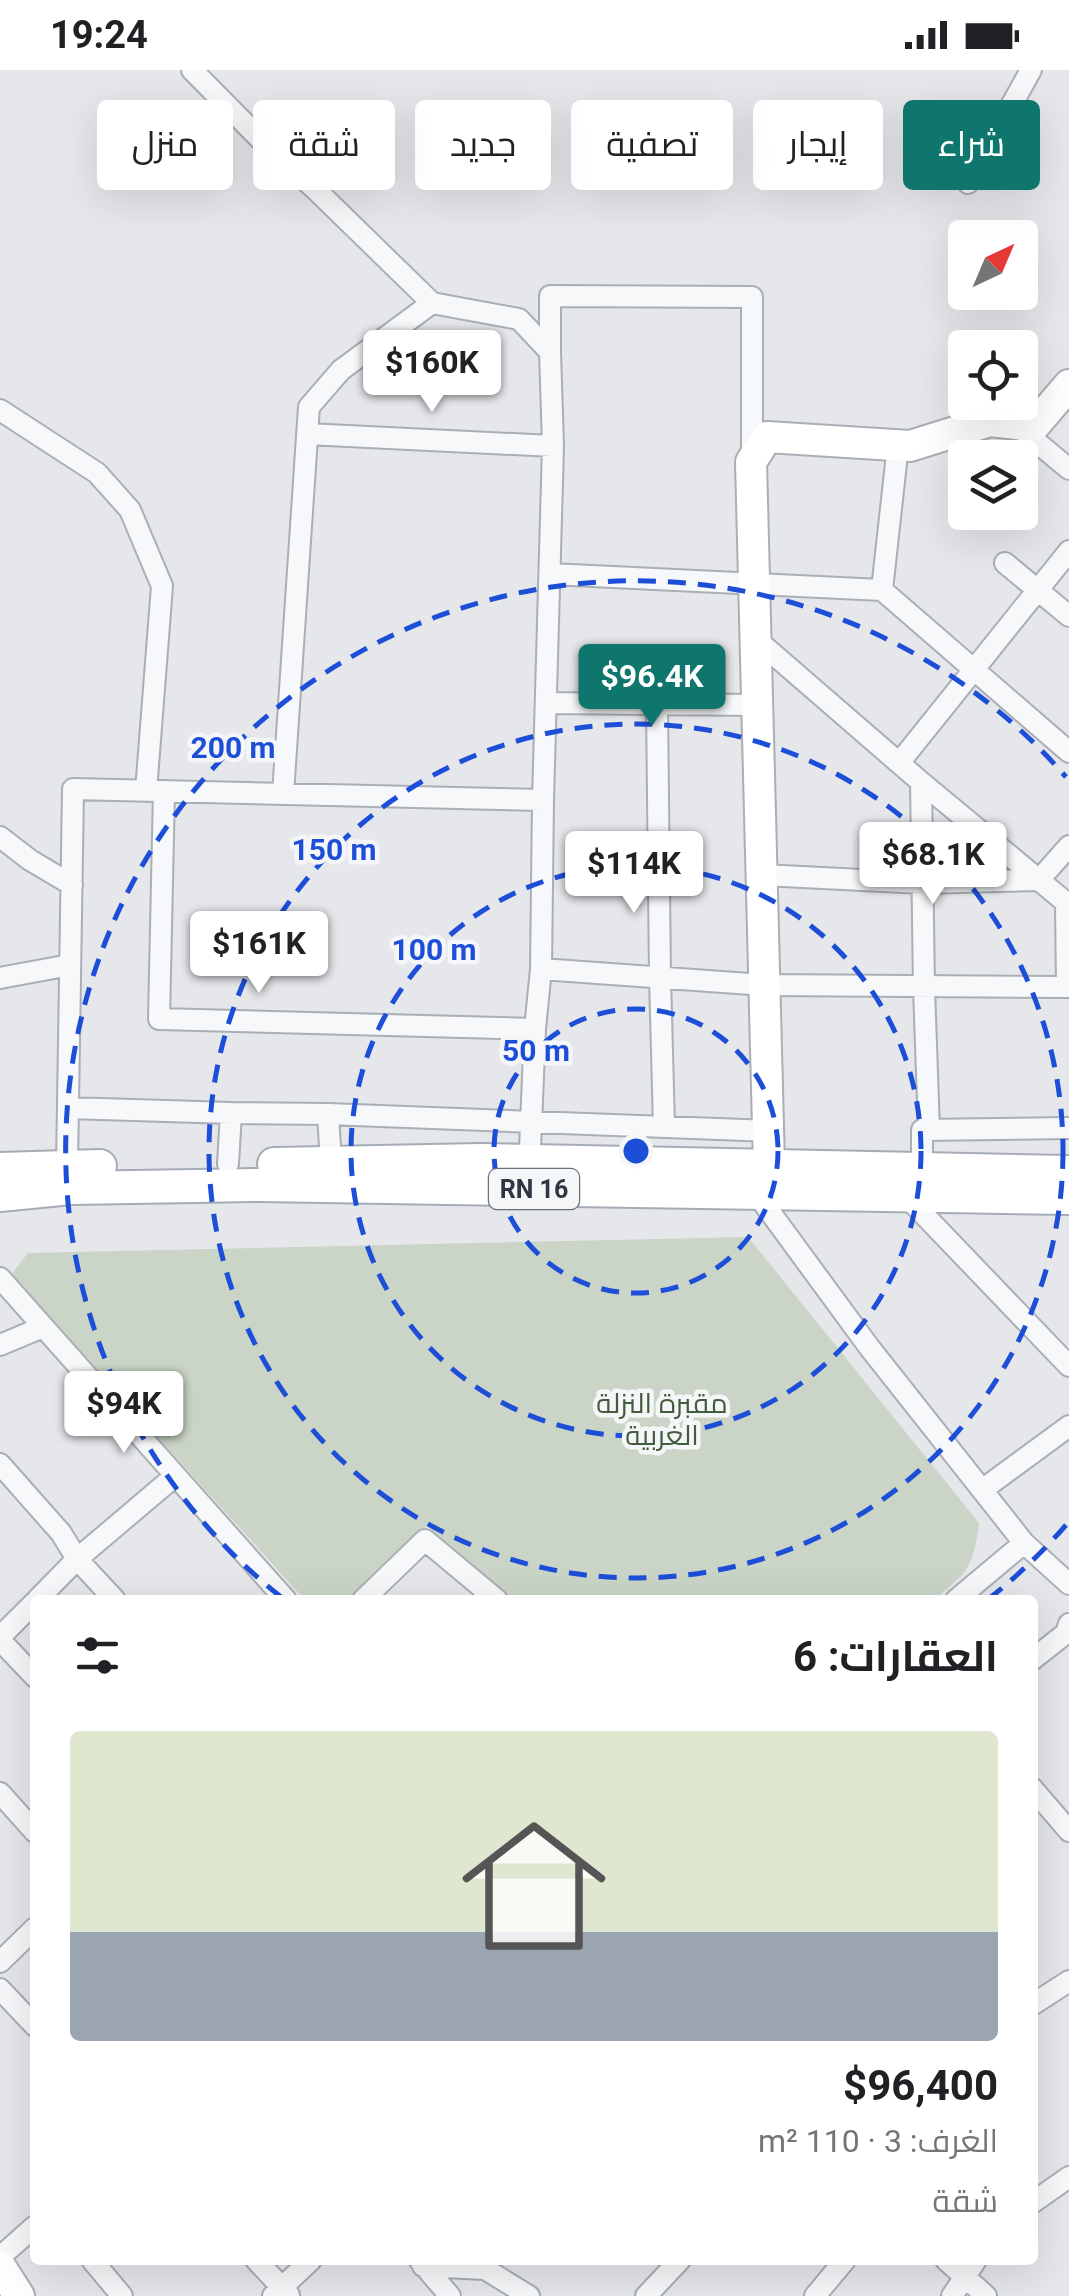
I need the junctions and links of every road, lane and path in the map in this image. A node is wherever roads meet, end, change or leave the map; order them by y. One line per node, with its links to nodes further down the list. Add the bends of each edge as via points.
1 (192, 70): 4 (street)
2 (1031, 70): 3 (street)
3 (1014, 100)
4 (432, 302): 5 (street, via 519,319); 9 (street, via 341,370 309,407)
5 (550, 352): 11 (street); 12 (street, via 550,296 752,298)
6 (1069, 385): 8 (street, via 1034,426)
7 (0, 410): 29 (street, via 97,473 130,510 162,586)
8 (1014, 424): 10 (street, via 990,421); 13 (street)
9 (307, 434): 11 (street); 30 (street)
10 (898, 445): 12 (street, via 767,437); 19 (street)
11 (553, 446): 16 (street)
12 (752, 462): 17 (street)
13 (1069, 469)
14 (1069, 551): 18 (street)
15 (1005, 562): 18 (street)
16 (550, 574): 17 (street); 23 (street)
17 (755, 583): 19 (street); 21 (street)
18 (1038, 589): 20 (street); 22 (street)
19 (882, 590): 22 (street)
20 (1069, 616)
21 (756, 640): 25 (street); 27 (street)
22 (975, 668): 26 (street); 27 (street)
23 (546, 703): 24 (street); 31 (street)
24 (658, 704): 25 (street); 41 (street)
25 (758, 706): 34 (street)
26 (1069, 752)
27 (898, 762): 28 (street)
28 (920, 782): 35 (street); 36 (street)
29 (155, 791): 30 (street); 37 (street, via 74,789); 46 (street, via 159,1018)
30 (283, 794): 31 (street)
31 (543, 800): 40 (street)
32 (0, 837): 37 (street)
33 (1069, 846): 35 (street)
34 (762, 875): 36 (street); 43 (street)
35 (1039, 880): 36 (street); 38 (street)
36 (922, 883): 44 (street)
37 (72, 885): 39 (street)
38 (1068, 904): 45 (street)
39 (70, 966): 42 (street); 47 (street)
40 (540, 969): 41 (street); 46 (street)
41 (660, 977): 43 (street); 51 (street)
42 (0, 978)
43 (765, 985): 44 (street); 54 (street)
44 (924, 988): 45 (street); 53 (street)
45 (1068, 988)
46 (535, 1029): 50 (street)
47 (68, 1108): 48 (street); 57 (street)
48 (230, 1114): 49 (street); 56 (street)
49 (328, 1114): 50 (street); 55 (street)
50 (531, 1122): 51 (street); 60 (street)
51 (664, 1127): 54 (street)
52 (1069, 1128): 53 (street)
53 (929, 1130): 62 (street, via 922,1130)
54 (768, 1131): 61 (street)
55 (330, 1162): 56 (main road, RN 16); 60 (main road, RN 16)
56 (228, 1164): 57 (main road, RN 16)
57 (67, 1167): 58 (main road, RN 16)
58 (0, 1169)
59 (1069, 1172): 62 (main road, RN 16)
60 (529, 1175): 61 (main road, RN 16); 63 (main road, RN 16)
61 (762, 1180): 62 (main road, RN 16); 72 (street, via 869,1347)
62 (914, 1182): 64 (main road, RN 16); 68 (street)
63 (0, 1195)
64 (1069, 1198)
65 (0, 1278): 66 (street)
66 (43, 1327): 67 (street); 71 (street)
67 (0, 1344)
68 (1069, 1366)
69 (1069, 1426): 72 (street)
70 (0, 1464): 74 (street)
71 (175, 1476): 74 (street); 78 (street)
72 (982, 1490): 73 (street)
73 (1024, 1543): 75 (street); 81 (street)
74 (77, 1559): 76 (street); 77 (street)
75 (1069, 1584)
76 (42, 1595)
77 (109, 1595)
78 (282, 1595)
79 (368, 1595): 80 (street, via 425,1540)
80 (492, 1595)
81 (962, 1595)
82 (30, 1607): 84 (street)
83 (1069, 1624): 85 (street)
84 (0, 1639): 86 (street)
85 (1038, 1655)
86 (30, 1672)
87 (0, 1793): 89 (street)
88 (1038, 1795): 90 (street)
89 (30, 1826)
90 (1069, 1830)
91 (30, 1933): 92 (street)
92 (0, 1962)
93 (1067, 1986): 95 (street)
94 (0, 1989): 96 (street)
95 (1038, 2002)
96 (30, 2021)
97 (1069, 2177): 98 (street)
98 (1038, 2199)
99 (30, 2230): 100 (street)
100 (0, 2257)
101 (96, 2265): 112 (street)
102 (260, 2265): 110 (street)
103 (306, 2265): 110 (street)
104 (423, 2265): 113 (street)
105 (488, 2265): 114 (street)
106 (675, 2265): 115 (street)
107 (841, 2265): 116 (street)
108 (0, 2266): 111 (street)
109 (970, 2268): 117 (street); 118 (street)
110 (281, 2293)
111 (20, 2296)
112 (122, 2296)
113 (450, 2296)
114 (529, 2296)
115 (646, 2296)
116 (816, 2296)
117 (952, 2296)
118 (986, 2296)

